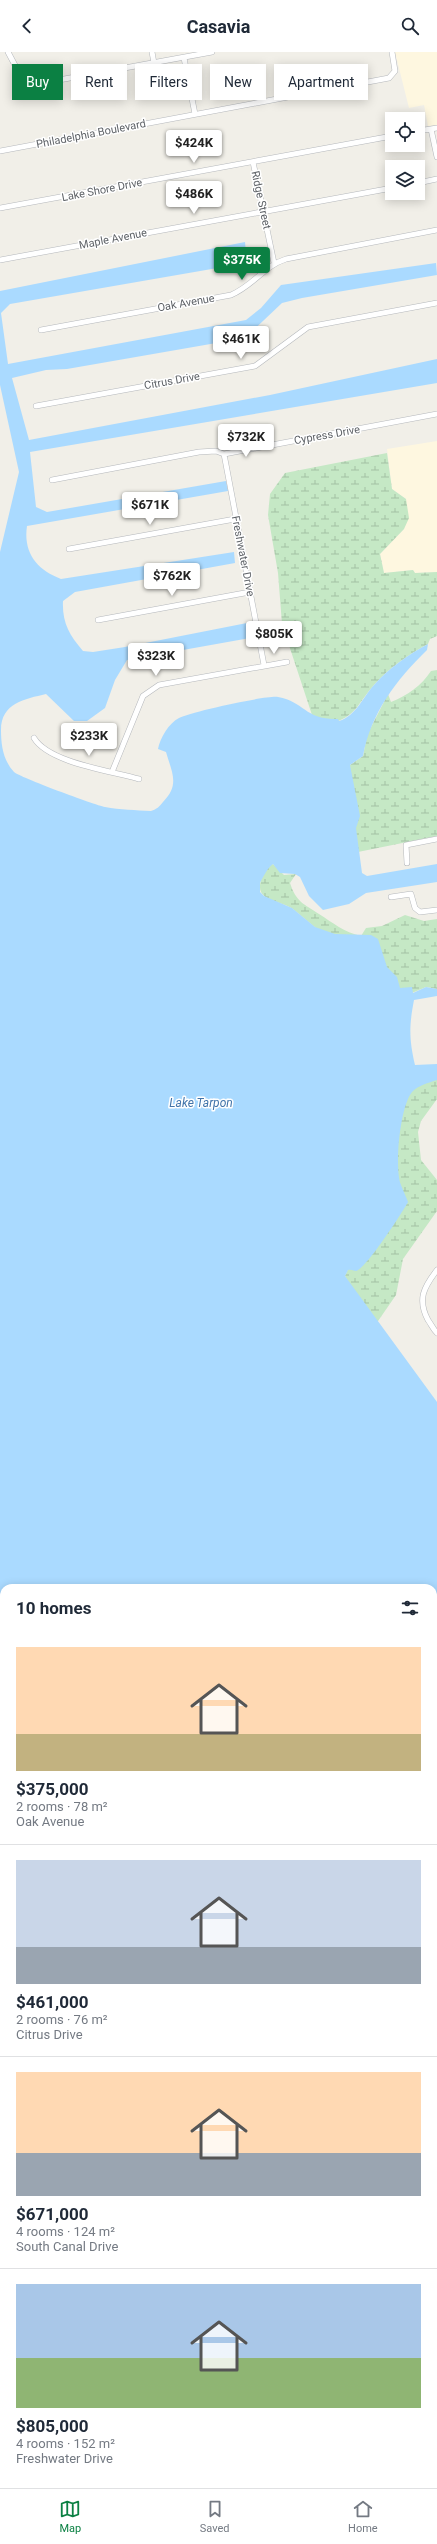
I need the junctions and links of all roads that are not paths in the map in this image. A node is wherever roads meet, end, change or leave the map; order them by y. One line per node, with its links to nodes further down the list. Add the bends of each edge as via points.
1 (8, 52): 6 (street, via 26,86)
2 (152, 52): 6 (street)
3 (212, 52): 5 (street)
4 (392, 52): 7 (street, Philadelphia Boulevard, via 395,71 389,78)
5 (184, 58): 6 (street); 7 (street)
6 (154, 63)
7 (196, 114): 12 (street, Philadelphia Boulevard)
8 (437, 128): 9 (street)
9 (431, 129): 10 (street); 13 (street)
10 (425, 130)
11 (385, 137): 14 (street, Lake Shore Drive)
12 (0, 151)
13 (437, 157)
14 (253, 162): 18 (street, Lake Shore Drive); 19 (street, Ridge Street)
15 (437, 179): 16 (street)
16 (425, 182)
17 (385, 189): 19 (street, Maple Avenue)
18 (0, 208)
19 (262, 211): 21 (street, Maple Avenue); 22 (street, Ridge Street)
20 (437, 230): 22 (street)
21 (0, 260)
22 (274, 263): 24 (street, Oak Avenue, via 247,288 231,295)
23 (437, 303): 25 (street, Citrus Drive, via 308,327 255,366)
24 (41, 330)
25 (36, 406)
26 (437, 414): 27 (street, Cypress Drive)
27 (224, 454): 28 (street, Cypress Drive, via 216,451 199,452); 29 (street, Freshwater Drive)
28 (52, 480)
29 (235, 519): 30 (street); 31 (street, Freshwater Drive)
30 (69, 549)
31 (250, 592): 32 (street); 34 (street, Freshwater Drive)
32 (98, 620)
33 (287, 662): 34 (street)
34 (264, 665): 36 (street, via 152,688 143,696)
35 (34, 738): 36 (street, via 38,745 66,760)
36 (112, 772): 37 (street)
37 (139, 779)
38 (437, 839): 39 (street, via 406,845)
39 (407, 863)
40 (391, 897): 41 (street, via 411,894 415,908 420,912)
41 (437, 910)
42 (437, 1270): 43 (street, via 424,1288 422,1300 424,1311)
43 (437, 1333)

